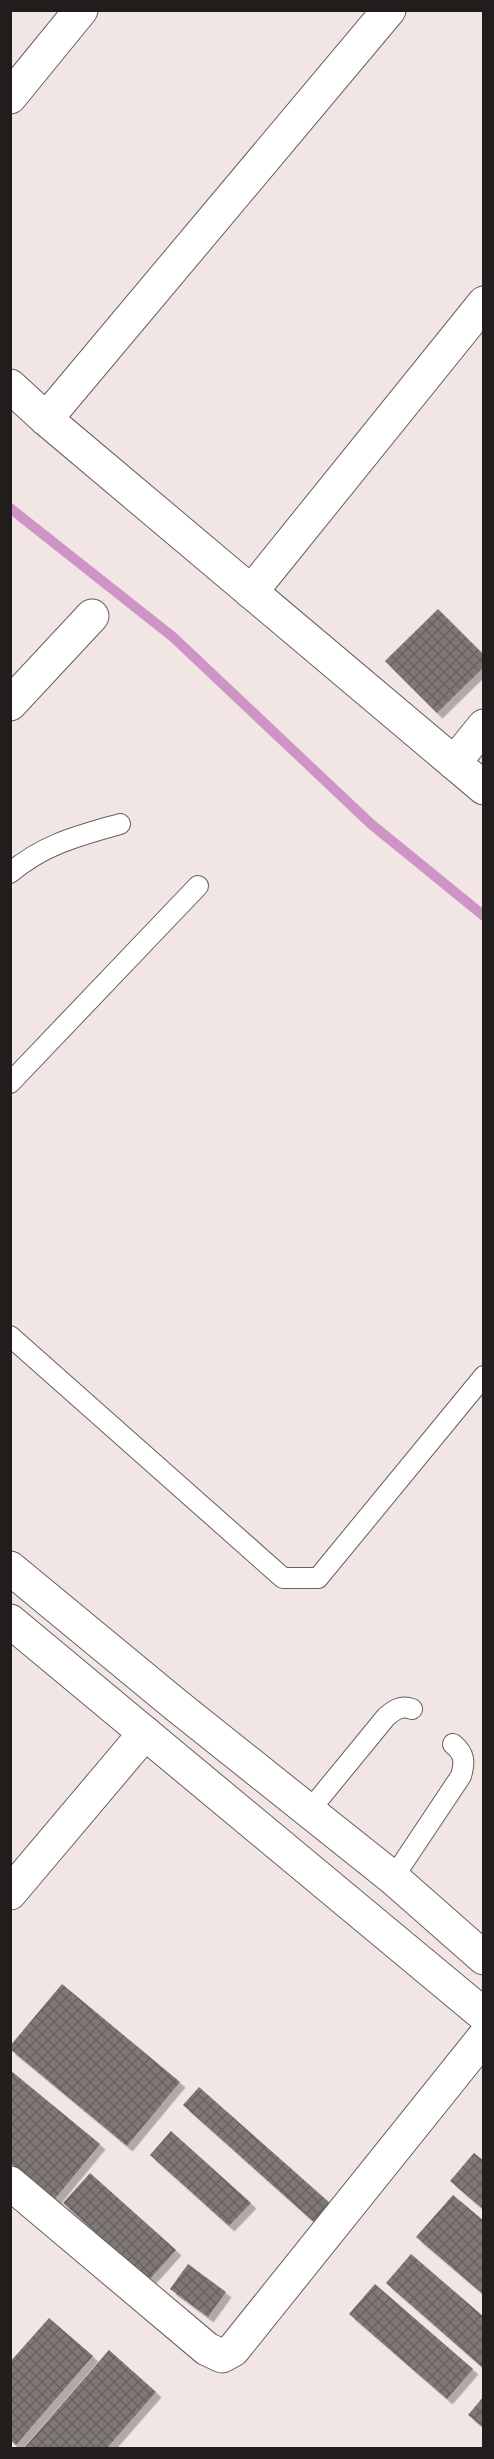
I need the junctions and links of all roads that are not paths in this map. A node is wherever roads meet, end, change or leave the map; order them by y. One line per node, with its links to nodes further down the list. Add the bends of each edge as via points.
1 (81, 10): 3 (street)
2 (389, 10): 6 (street)
3 (10, 97)
4 (483, 303): 7 (street)
5 (10, 386): 6 (street)
6 (46, 419): 7 (street)
7 (251, 592): 11 (street)
8 (92, 616): 9 (street)
9 (10, 704)
10 (483, 726): 11 (street)
11 (454, 763): 12 (street)
12 (483, 788)
13 (120, 824): 14 (lane, via 57,842)
14 (10, 873)
15 (198, 886): 16 (lane)
16 (10, 1083)
17 (10, 1336): 18 (lane, via 283,1578 318,1578)
18 (483, 1376)
19 (10, 1568): 24 (street)
20 (10, 1621): 22 (street)
21 (412, 1710): 24 (lane, via 395,1709 386,1717)
22 (145, 1733): 26 (street); 28 (street)
23 (453, 1744): 25 (lane, via 462,1751 461,1776)
24 (309, 1811): 25 (street)
25 (393, 1878): 27 (street)
26 (10, 1893)
27 (483, 1958)
28 (483, 2015)
29 (483, 2037): 30 (street, via 233,2350 222,2356 207,2349)
30 (10, 2183)

